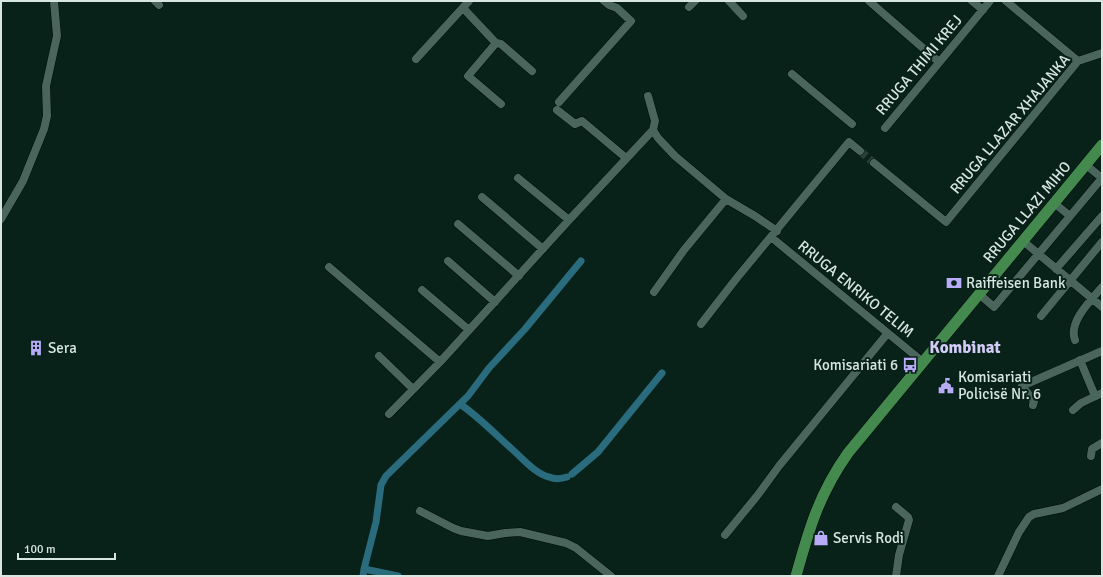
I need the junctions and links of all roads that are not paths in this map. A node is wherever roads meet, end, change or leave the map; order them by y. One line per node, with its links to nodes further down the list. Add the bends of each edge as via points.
1 (54, 1): 36 (street, via 57,36 46,86 48,116 23,181)
2 (469, 1): 9 (street)
3 (604, 1): 26 (street, via 617,8 631,21 558,106 575,124 582,121)
4 (729, 1): 11 (street)
5 (869, 1): 16 (street)
6 (972, 1): 10 (street)
7 (990, 1): 10 (street, RRUGA THIMI KREJ)
8 (1006, 1): 15 (street)
9 (463, 8): 12 (street); 14 (street)
10 (983, 10): 16 (street, RRUGA THIMI KREJ)
11 (743, 16)
12 (496, 43): 17 (street, via 501,44); 20 (street, via 468,76)
13 (1102, 53): 15 (street, RRUGA LLAZAR XHAJANKA)
14 (416, 60)
15 (1078, 61): 27 (street, RRUGA LLAZAR XHAJANKA, via 946,222)
16 (939, 62): 22 (street, RRUGA THIMI KREJ)
17 (532, 71)
18 (792, 74): 21 (street)
19 (648, 96): 23 (street, via 654,121)
20 (501, 104)
21 (852, 124)
22 (885, 128)
23 (653, 130): 26 (street); 32 (street, via 675,156)
24 (1102, 145): 28 (main road, RRUGA LLAZI MIHO)
25 (860, 151): 39 (street, via 848,142)
26 (626, 158): 37 (street)
27 (874, 163)
28 (1086, 165): 30 (street); 33 (main road, RRUGA LLAZI MIHO)
29 (518, 178): 37 (street)
30 (1102, 178): 34 (street)
31 (482, 197): 43 (street)
32 (726, 199): 39 (street); 52 (street)
33 (1054, 203): 34 (street); 41 (main road, RRUGA LLAZI MIHO)
34 (1070, 216): 44 (street)
35 (1102, 216): 47 (street)
36 (1, 219)
37 (569, 220): 43 (street)
38 (458, 224): 48 (street)
39 (777, 231): 40 (street)
40 (771, 238): 58 (street); 60 (street, RRUGA ENRIKO TELIM)
41 (1023, 241): 44 (street); 53 (main road, RRUGA LLAZI MIHO)
42 (1102, 242): 49 (street)
43 (543, 249): 48 (street)
44 (1038, 254): 47 (street); 53 (street, via 994,307)
45 (448, 261): 55 (street)
46 (329, 267): 65 (street)
47 (1056, 268): 49 (street)
48 (519, 276): 55 (street)
49 (1070, 281): 54 (street); 57 (street)
50 (1102, 287): 54 (street)
51 (422, 290): 59 (street)
52 (654, 292)
53 (979, 294): 66 (main road, RRUGA LLAZI MIHO)
54 (1092, 299): 56 (street); 61 (street, via 1074,324)
55 (494, 302): 59 (street)
56 (1102, 307)
57 (1040, 316)
58 (701, 324)
59 (469, 330): 65 (street)
60 (887, 334): 66 (street, RRUGA ENRIKO TELIM); 77 (street)
61 (1075, 340)
62 (1102, 351): 64 (street)
63 (379, 356): 67 (street)
64 (1080, 360): 68 (street); 69 (street, via 1022,386 1034,402)
65 (440, 362): 67 (street)
66 (923, 362): 79 (main road, RRUGA LLAZI MIHO, via 848,453 831,478 813,518)
67 (413, 389): 71 (street)
68 (1098, 394): 70 (street)
69 (1033, 405)
70 (1073, 410)
71 (389, 414)
72 (1102, 443): 73 (street, via 1092,448)
73 (1091, 456)
74 (1102, 489): 81 (street, via 1063,508 1029,517)
75 (896, 507): 80 (street, via 909,520)
76 (420, 511): 78 (street, via 461,531 488,536 520,532 566,543)
77 (725, 535)
78 (611, 576)
79 (796, 576)
80 (896, 576)
81 (998, 576)

